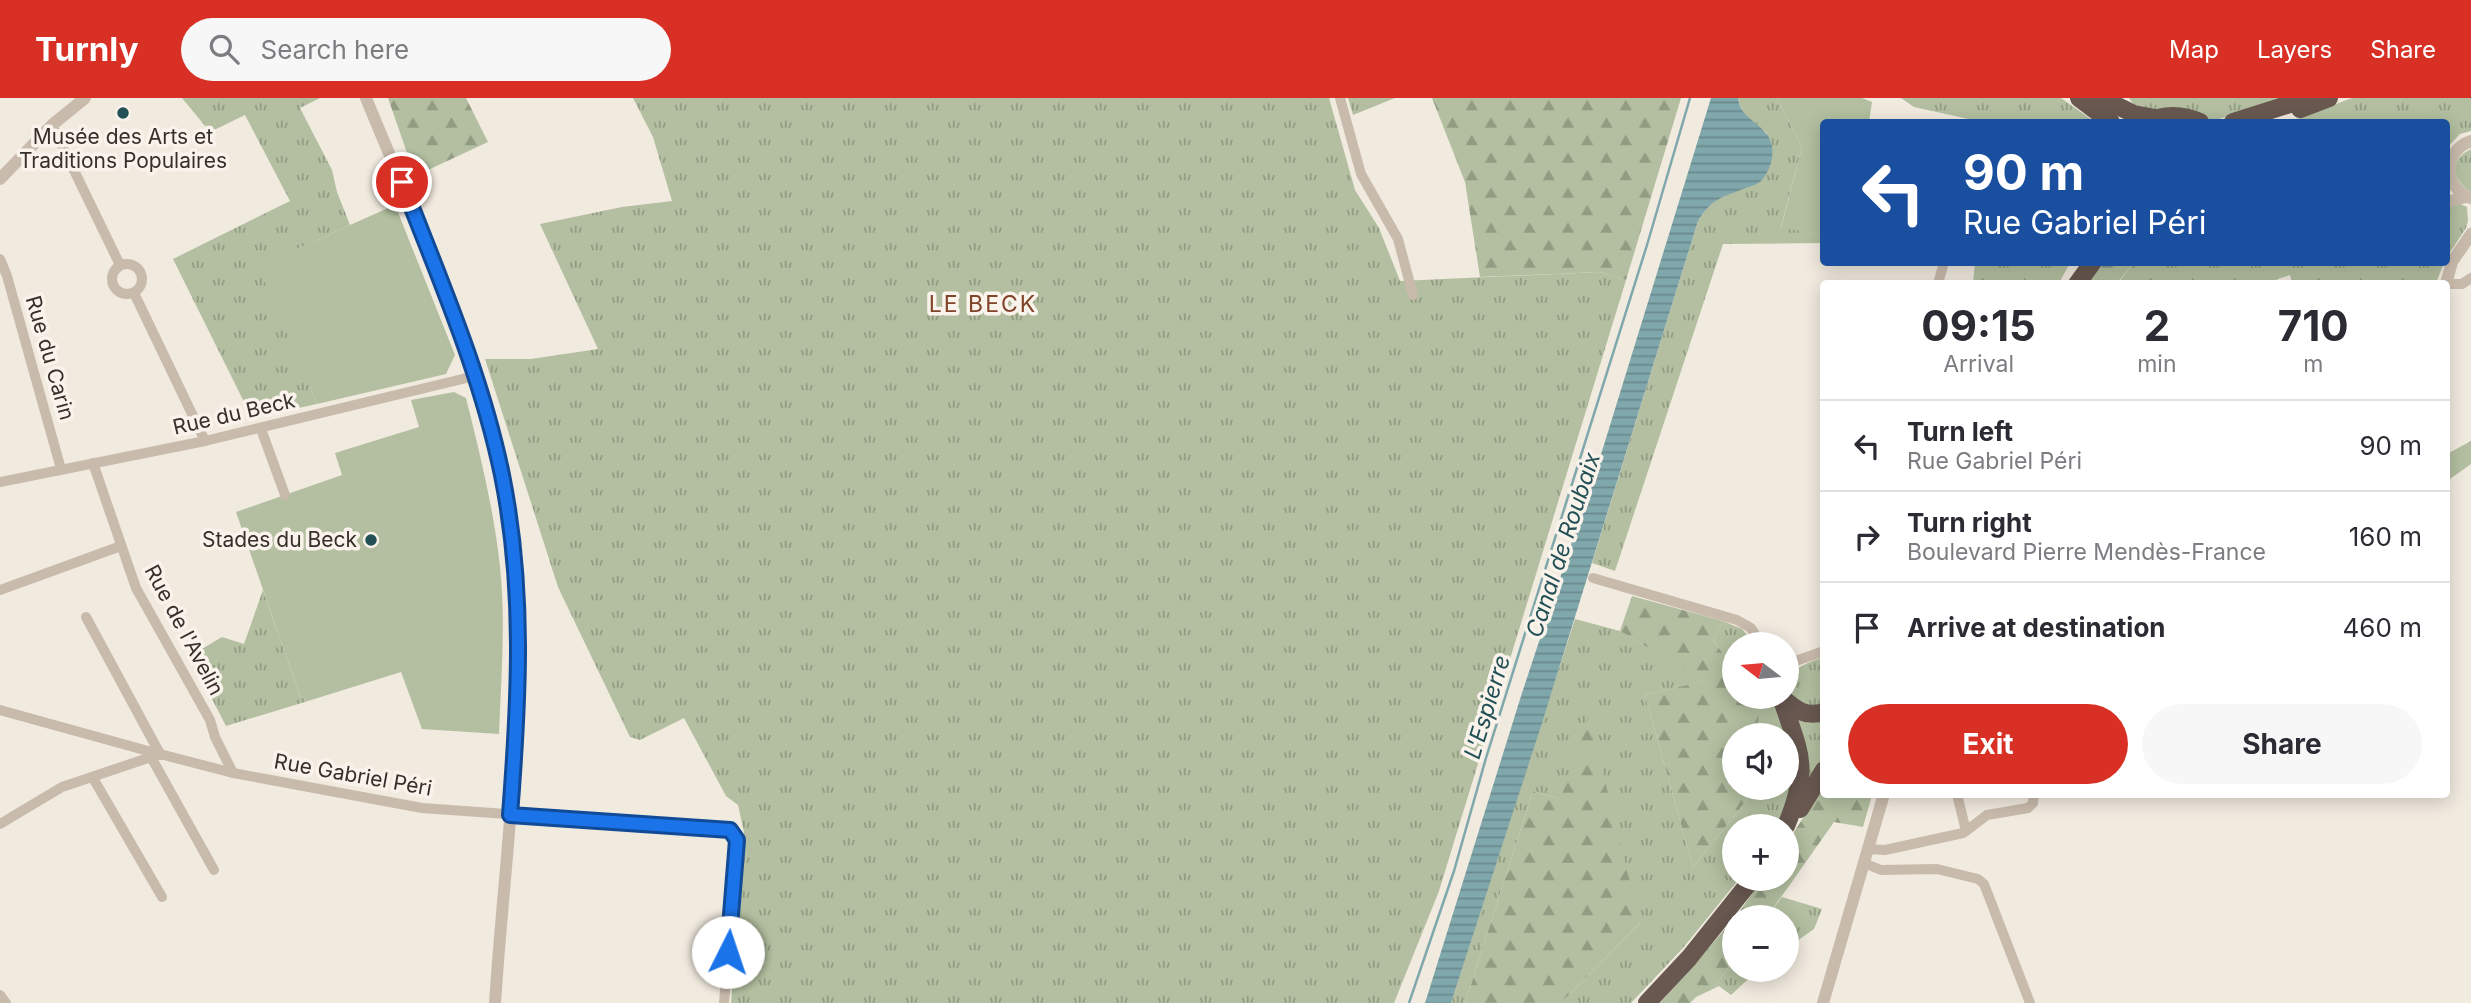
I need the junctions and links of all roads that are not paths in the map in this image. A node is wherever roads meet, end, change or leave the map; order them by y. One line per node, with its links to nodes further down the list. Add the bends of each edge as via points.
1 (86, 98): 15 (street)
2 (366, 98): 16 (street)
3 (374, 98): 16 (street)
4 (1340, 98): 32 (street, via 1360,174 1398,239)
5 (2078, 98): 9 (highway)
6 (2101, 98): 10 (highway)
7 (2309, 98): 13 (highway)
8 (2329, 98): 14 (highway)
9 (2106, 119)
10 (2148, 119)
11 (2157, 119): 12 (highway)
12 (2188, 119)
13 (2242, 119)
14 (2276, 119)
15 (52, 125): 20 (street); 27 (street)
16 (382, 128): 33 (street)
17 (2471, 141): 18 (street, via 2455,152)
18 (2450, 166)
19 (2450, 177): 21 (street)
20 (0, 179)
21 (2469, 198): 22 (street)
22 (2450, 201)
23 (2471, 234): 26 (street)
24 (2471, 242): 26 (street)
25 (0, 259): 37 (street, Rue du Carin)
26 (2452, 262): 29 (street)
27 (120, 265): 31 (street, via 131,264 141,275 141,285); 31 (street, via 111,276 113,286 120,293)
28 (2471, 278): 30 (street)
29 (2447, 280)
30 (2450, 284)
31 (134, 293): 35 (street)
32 (1413, 295)
33 (475, 376): 34 (street, Rue du Beck); 60 (street, via 506,495 517,602 519,688)
34 (261, 429): 35 (street, Rue du Beck); 39 (street)
35 (205, 442): 36 (street, Rue du Beck)
36 (93, 463): 37 (street, Rue du Beck); 40 (street, Rue de l'Avelin)
37 (61, 469): 38 (street, Rue du Beck)
38 (0, 482)
39 (285, 495)
40 (121, 545): 42 (street); 52 (street, Rue de l'Avelin, via 139,594)
41 (1593, 578): 44 (street, via 1737,620)
42 (0, 590)
43 (86, 617): 51 (street)
44 (1754, 632)
45 (1820, 652): 46 (street)
46 (1799, 660)
47 (1785, 709): 58 (highway, via 1802,774)
48 (1798, 709): 50 (highway)
49 (0, 710): 51 (street, Rue Gabriel Péri)
50 (1820, 713)
51 (156, 756): 52 (street, Rue Gabriel Péri); 54 (street); 65 (street)
52 (233, 773): 60 (street, Rue Gabriel Péri, via 422,808)
53 (1820, 776): 59 (highway)
54 (93, 778): 61 (street, via 62,787); 67 (street)
55 (1883, 798): 63 (street)
56 (1958, 798): 62 (street)
57 (2034, 798): 62 (street, via 2028,808 1987,815)
58 (1791, 814)
59 (1795, 814)
60 (510, 815): 70 (street); 71 (street, Rue Gabriel Péri, via 730,830 737,840)
61 (0, 824)
62 (1966, 831): 63 (street, via 1885,850)
63 (1868, 849): 64 (street)
64 (1864, 863): 73 (street); 74 (street, via 1881,870 1937,869 1984,884)
65 (214, 870)
66 (1743, 891): 72 (highway)
67 (162, 897)
68 (0, 995): 69 (street)
69 (6, 1003)
70 (495, 1003)
71 (724, 1003)
72 (1647, 1003)
73 (1823, 1003)
74 (2030, 1003)

